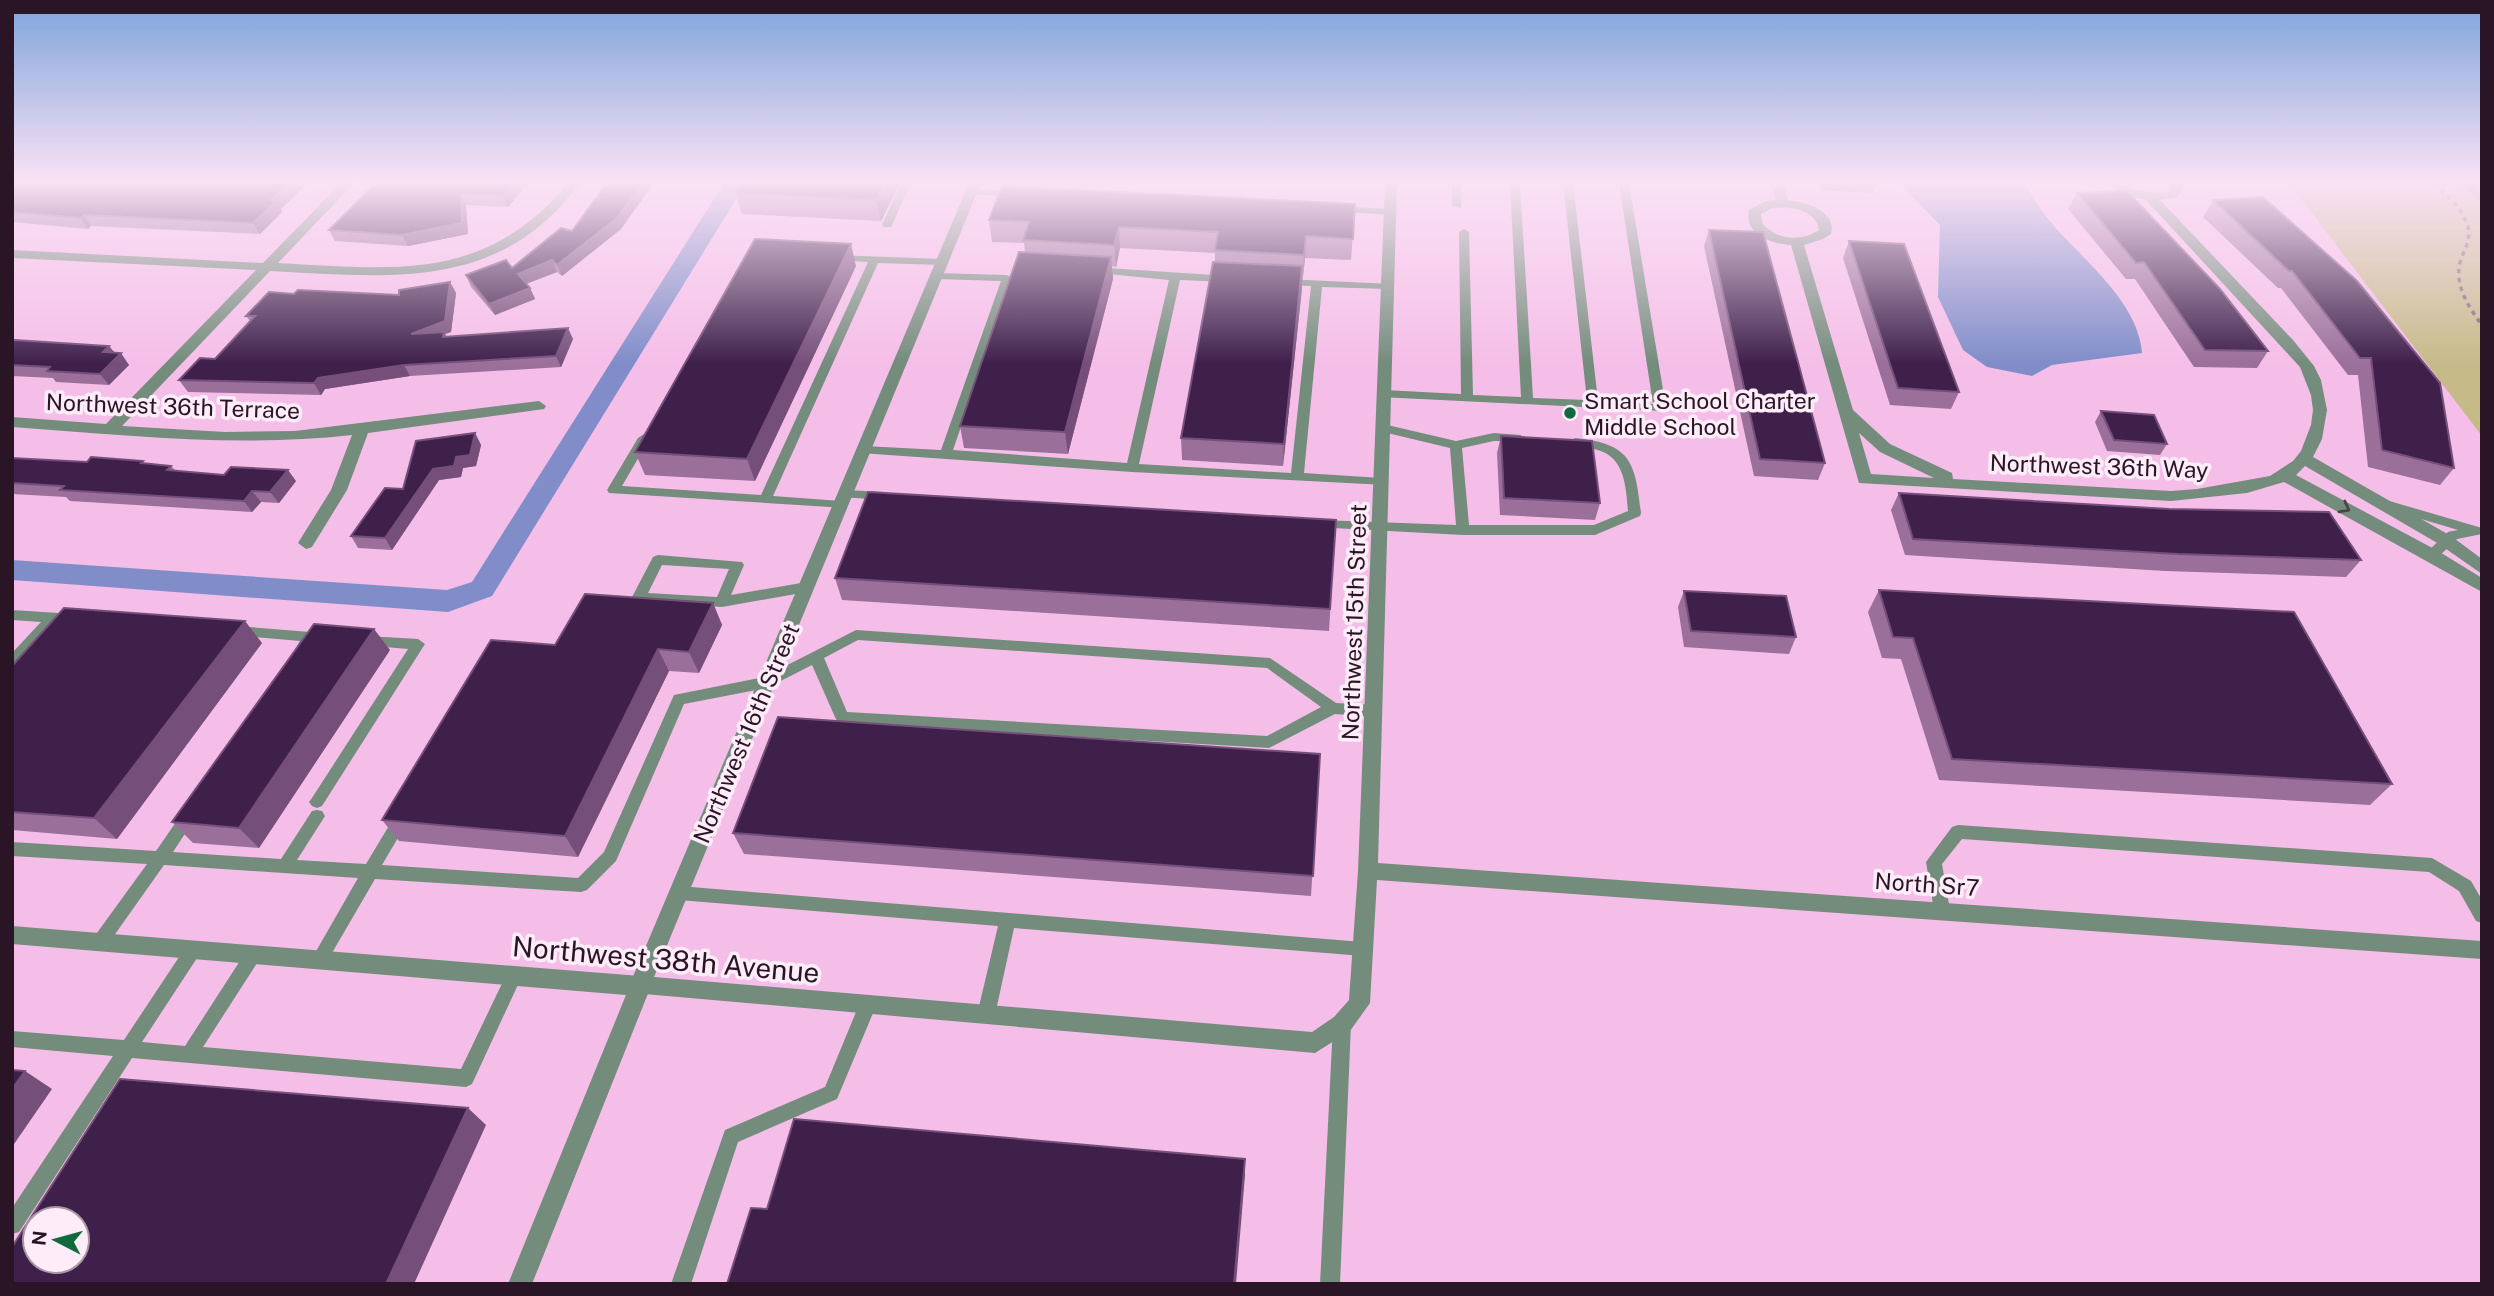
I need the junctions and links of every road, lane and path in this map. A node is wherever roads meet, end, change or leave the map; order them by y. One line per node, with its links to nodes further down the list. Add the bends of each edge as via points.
1 (290, 243): 15 (street)
2 (507, 243): 15 (street, via 453,265 391,273)
3 (950, 243): 16 (street, Northwest 16th Street)
4 (1389, 243): 22 (street, Northwest 15th Street)
5 (1464, 243): 25 (lane)
6 (1518, 243): 26 (lane)
7 (1576, 243): 27 (lane)
8 (1634, 243): 27 (lane, via 1660,408)
9 (1797, 243): 29 (street)
10 (2194, 243): 40 (street, Northwest 36th Way, via 2309,369 2321,400 2320,429)
11 (2466, 243): 23 (path, via 2460,282 2464,301)
12 (12, 254): 15 (street)
13 (820, 257): 14 (lane)
14 (874, 260): 16 (lane); 48 (lane)
15 (267, 268): 31 (street)
16 (940, 269): 38 (street, Northwest 16th Street); 39 (lane, via 1011,275)
17 (1085, 269): 18 (lane)
18 (1175, 277): 19 (lane); 41 (lane)
19 (1239, 280)
20 (1265, 281): 21 (lane)
21 (1317, 283): 22 (lane); 43 (lane)
22 (1388, 286): 24 (street, Northwest 15th Street)
23 (2482, 325)
24 (1384, 394): 25 (lane); 32 (street, Northwest 15th Street)
25 (1467, 398): 26 (lane)
26 (1527, 401): 27 (lane)
27 (1593, 405)
28 (540, 406): 33 (street, Northwest 36th Terrace)
29 (1844, 409): 45 (street, Northwest 36th Way, via 1872,439 1899,457); 45 (street, Northwest 36th Way, via 1865,479)
30 (12, 422): 31 (street, Northwest 36th Terrace)
31 (111, 428): 33 (street, Northwest 36th Terrace, via 249,437)
32 (1383, 428): 37 (lane); 44 (street, Northwest 15th Street)
33 (361, 431): 55 (street, via 339,490)
34 (648, 431): 48 (lane, via 613,490)
35 (1533, 439): 37 (lane, via 1493,437)
36 (1559, 441): 52 (lane, via 1598,443 1624,458 1631,475 1635,513 1595,530)
37 (1456, 445): 52 (lane)
38 (864, 450): 39 (lane); 47 (street, Northwest 16th Street)
39 (946, 454): 41 (lane)
40 (2303, 458): 42 (street, Northwest 36th Way); 49 (street)
41 (1132, 468): 43 (lane)
42 (2285, 476): 45 (street, Northwest 36th Way, via 2221,494 2171,496); 56 (street, one-way to 56)
43 (1297, 478): 44 (lane)
44 (1381, 482): 51 (street, Northwest 15th Street)
45 (1966, 483)
46 (898, 497): 47 (lane)
47 (844, 499): 48 (lane); 59 (street, Northwest 16th Street)
48 (765, 500)
49 (2382, 503): 53 (lane); 54 (street)
50 (1306, 523): 51 (lane)
51 (1380, 528): 52 (lane); 71 (street, Northwest 15th Street)
52 (1463, 530)
53 (2480, 531): 54 (lane, via 2464,531)
54 (2445, 540): 56 (lane); 57 (street)
55 (306, 543)
56 (2432, 555): 58 (street)
57 (2482, 568)
58 (2482, 586)
59 (807, 587): 60 (lane); 69 (street, Northwest 16th Street)
60 (722, 602): 60 (lane, via 680,600 639,597 658,560 737,565)
61 (12, 615): 62 (lane)
62 (52, 618): 63 (lane); 68 (lane)
63 (93, 621)
64 (215, 630): 67 (lane, via 317,637)
65 (351, 640): 76 (lane, via 418,644)
66 (816, 657): 69 (lane); 70 (lane, via 856,635 1270,663); 70 (lane, via 842,717 1269,742)
67 (295, 659)
68 (12, 663)
69 (767, 682): 78 (lane, via 679,699 610,856 581,884); 79 (street, Northwest 16th Street)
70 (1333, 708): 71 (lane)
71 (1374, 712): 77 (street, Northwest 15th Street)
72 (412, 800): 78 (lane)
73 (197, 803): 75 (lane)
74 (12, 849): 75 (lane)
75 (160, 858): 76 (lane); 84 (lane)
76 (285, 866): 78 (lane)
77 (1368, 871): 80 (street, North Sr7); 85 (street, Northwest 15th Street)
78 (370, 872): 89 (lane)
79 (679, 893): 82 (lane); 91 (street, Northwest 16th Street)
80 (1942, 910): 81 (lane, via 1934,862 1958,832 2432,865 2465,886); 87 (street, North Sr7)
81 (2482, 916)
82 (1008, 920): 85 (lane); 93 (lane)
83 (12, 935): 84 (street, Northwest 38th Avenue)
84 (100, 942): 86 (street, Northwest 38th Avenue)
85 (1363, 949): 94 (street, Northwest 15th Street, via 1359,1003)
86 (193, 950): 88 (street, Northwest 38th Avenue); 97 (lane)
87 (2482, 950)
88 (254, 955): 89 (street, Northwest 38th Avenue); 98 (lane)
89 (319, 960): 90 (street, Northwest 38th Avenue)
90 (514, 976): 91 (street, Northwest 38th Avenue); 98 (lane, via 466,1079)
91 (640, 986): 92 (street, Northwest 38th Avenue); 100 (street, Northwest 16th Street)
92 (867, 1006): 93 (street, Northwest 38th Avenue); 101 (lane, via 831,1093 731,1136)
93 (986, 1015): 96 (street, Northwest 38th Avenue)
94 (1342, 1024): 96 (street, Northwest 15th Street); 102 (lane)
95 (12, 1039): 97 (lane)
96 (1315, 1043)
97 (126, 1049): 98 (lane); 99 (lane)
98 (189, 1054)
99 (12, 1225)
100 (520, 1284)
101 (681, 1284)
102 (1330, 1284)

